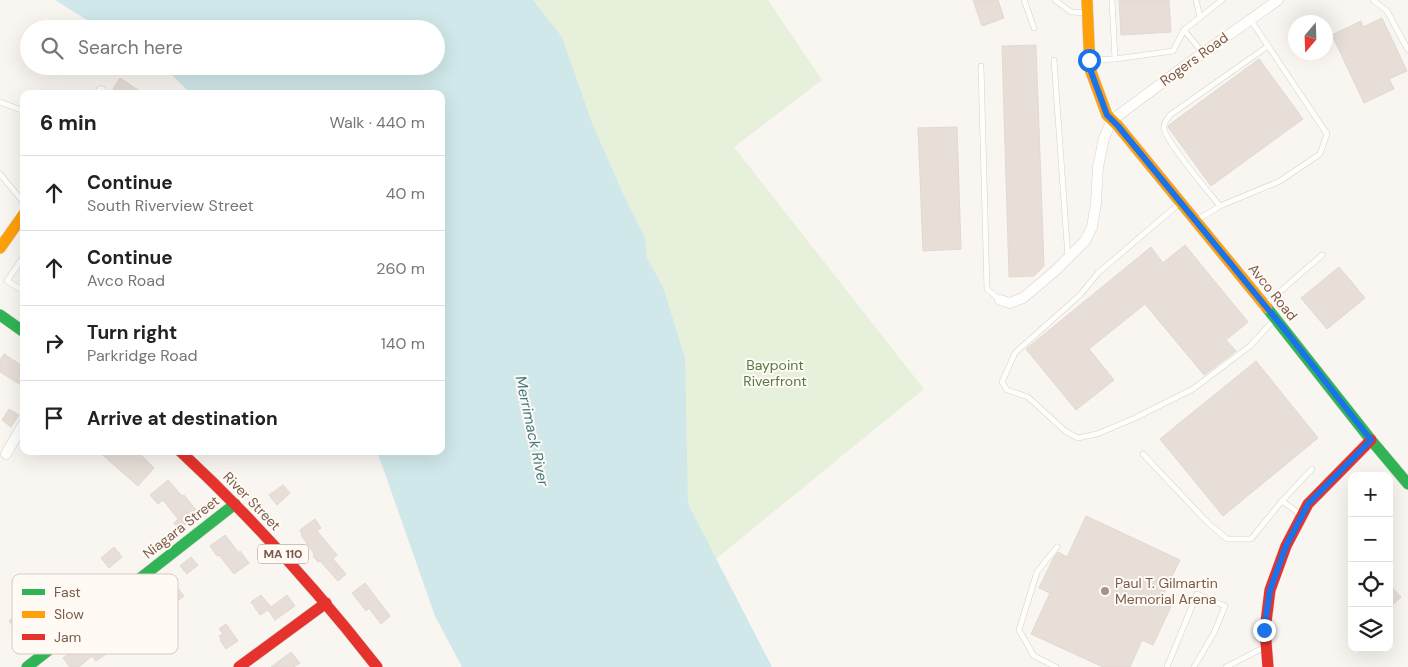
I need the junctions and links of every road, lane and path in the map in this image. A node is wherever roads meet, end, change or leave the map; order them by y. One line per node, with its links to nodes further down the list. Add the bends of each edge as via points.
1 (1024, 0): 12 (lane)
2 (1056, 0): 9 (lane, via 1071,12)
3 (1087, 0): 9 (street, Avco Road)
4 (1112, 0): 17 (lane)
5 (1196, 0): 10 (lane)
6 (1222, 0): 10 (lane)
7 (1373, 0): 15 (lane, via 1387,11)
8 (1273, 1): 11 (street, Rogers Road)
9 (1087, 13): 19 (street, Avco Road)
10 (1200, 17): 13 (lane)
11 (1250, 19): 14 (lane); 16 (street, Rogers Road)
12 (1034, 28)
13 (1184, 30): 16 (lane); 17 (lane, via 1173,51)
14 (1268, 46): 27 (lane, via 1165,121 1164,128 1174,147); 27 (lane, via 1327,134 1320,154 1280,181)
15 (1408, 50)
16 (1202, 53): 23 (street, Rogers Road)
17 (1115, 59): 19 (lane)
18 (1054, 60): 32 (lane)
19 (1089, 60): 23 (street, Avco Road, via 1098,95)
20 (981, 66): 35 (lane, via 987,289)
21 (0, 102): 22 (lane)
22 (20, 110)
23 (1112, 120): 26 (street, Avco Road); 32 (street, via 1104,138 1098,167 1092,227 1085,241)
24 (0, 174): 25 (lane)
25 (20, 199)
26 (1181, 203): 29 (street, Avco Road); 38 (lane, via 1098,273 1080,295 1015,353 1002,382 1007,390 1028,397 1065,431 1078,438 1097,434 1193,389 1250,346)
27 (1220, 206): 29 (lane)
28 (20, 220): 30 (street)
29 (1195, 221): 36 (street, Avco Road)
30 (0, 248)
31 (1322, 255): 36 (lane)
32 (1068, 258): 35 (street, via 1023,298 1010,303)
33 (20, 262): 34 (lane, via 7,282)
34 (20, 289)
35 (1000, 300)
36 (1265, 306): 38 (street, Avco Road)
37 (0, 315): 39 (street)
38 (1276, 319): 41 (street, Avco Road)
39 (20, 329)
40 (20, 430): 42 (street)
41 (1371, 440): 46 (street, Avco Road); 49 (street, via 1308,504)
42 (6, 454)
43 (1143, 454): 47 (lane, via 1227,539 1251,539)
44 (184, 455): 48 (street, River Street / MA 110)
45 (1312, 470): 47 (lane)
46 (1408, 484)
47 (1282, 501): 49 (lane)
48 (235, 504): 51 (street, Niagara Street); 52 (street, River Street / MA 110)
49 (1302, 516): 53 (street, via 1286,546 1270,590 1264,630)
50 (1058, 547): 58 (lane, via 1037,572 1019,630 1034,656)
51 (146, 574)
52 (326, 603): 56 (street); 57 (street, River Street / MA 110)
53 (1266, 646): 61 (lane); 62 (street)
54 (44, 654): 55 (street, Niagara Street)
55 (27, 667)
56 (239, 667)
57 (377, 667)
58 (1056, 667)
59 (1167, 667): 60 (lane, via 1197,594 1225,606)
60 (1194, 667)
61 (1226, 667)
62 (1268, 667)

